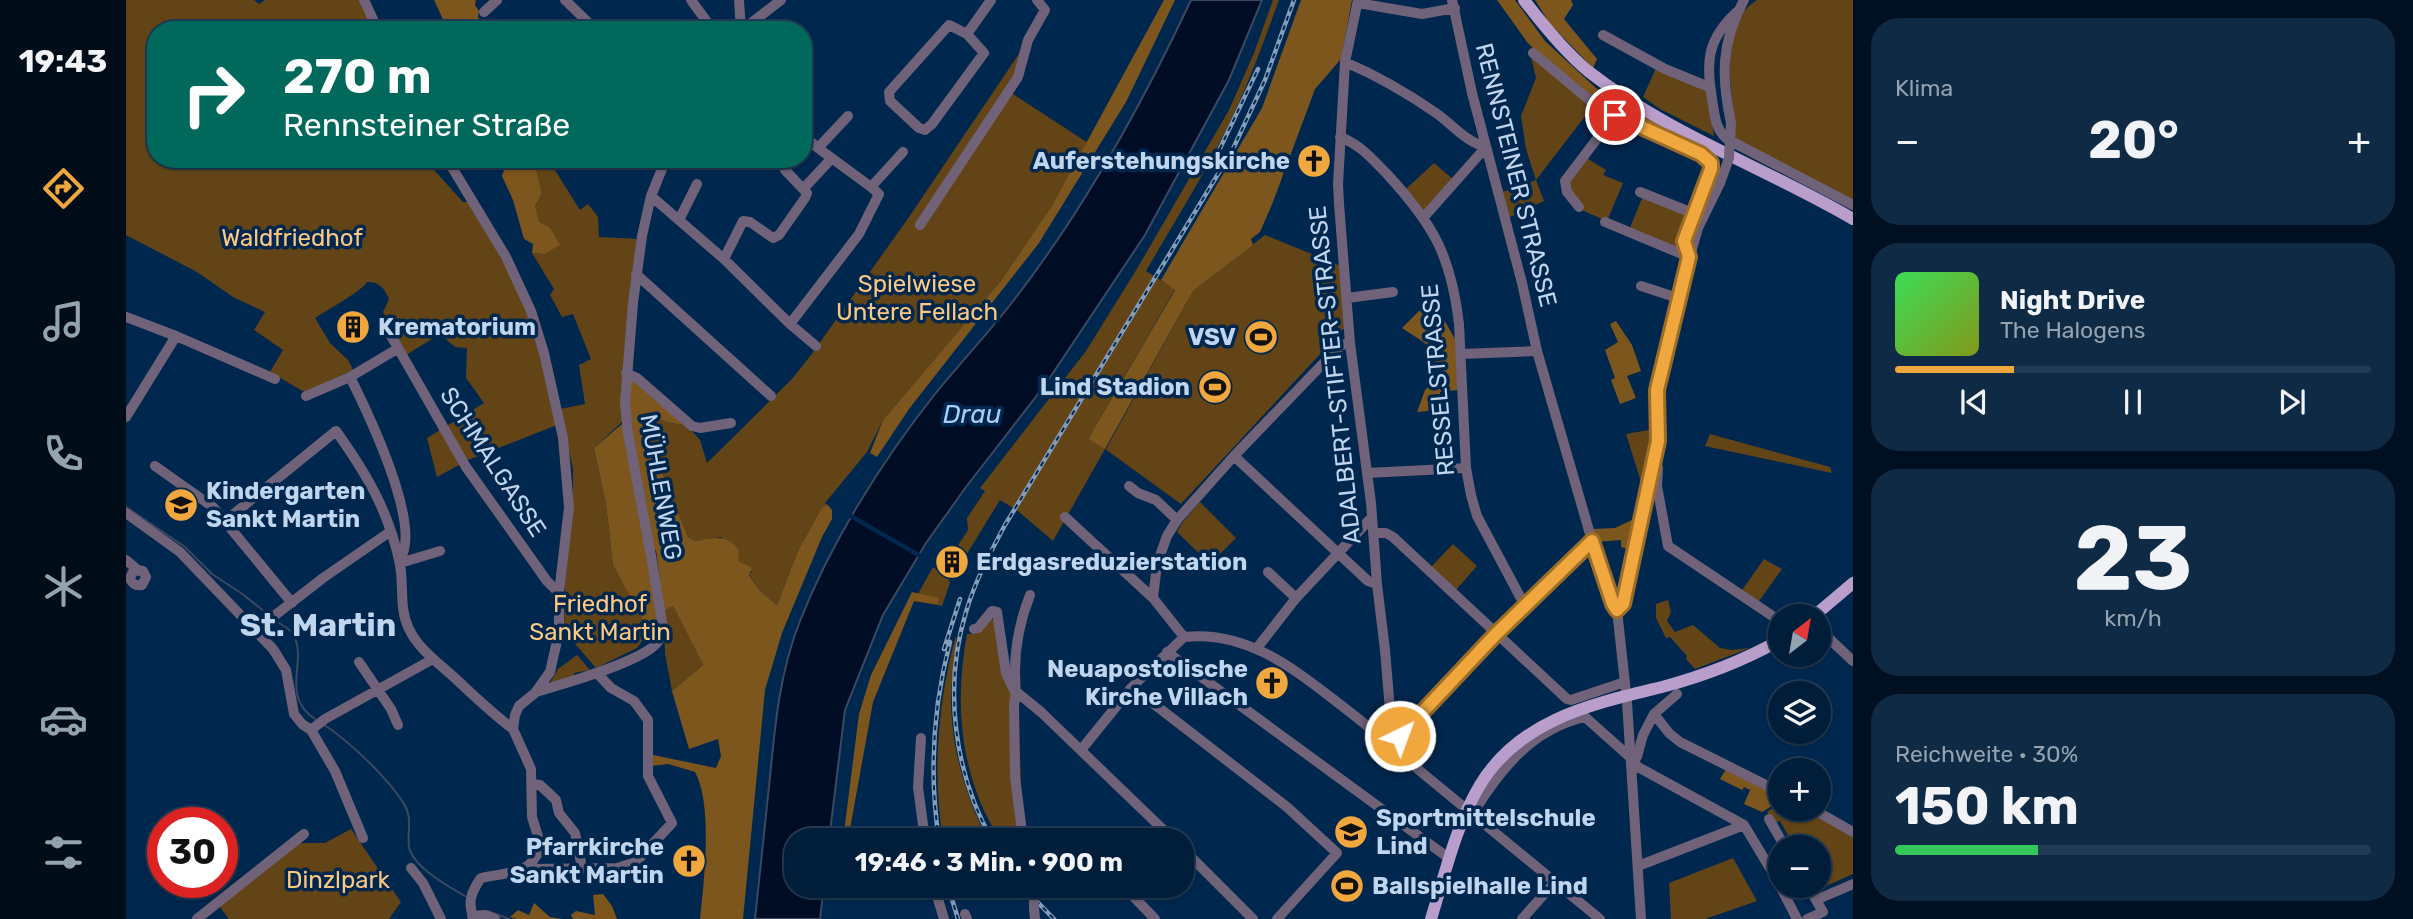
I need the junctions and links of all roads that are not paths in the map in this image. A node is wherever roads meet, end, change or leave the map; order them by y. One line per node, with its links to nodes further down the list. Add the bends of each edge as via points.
1 (364, 0): 15 (street)
2 (497, 0): 13 (street)
3 (565, 0): 16 (street)
4 (691, 0): 17 (street)
5 (781, 0): 14 (street)
6 (991, 0): 19 (street)
7 (1037, 0): 47 (street, via 1045,10 1028,40 1018,77)
8 (1524, 0): 44 (main road, via 1586,69 1629,101)
9 (1358, 1): 11 (street, RENNSTEINER STRASSE, via 1422,14); 22 (street, ADALBERT-STIFTER-STRASSE)
10 (739, 4): 14 (street)
11 (1453, 4): 28 (street, RENNSTEINER STRASSE)
12 (1741, 5): 23 (street, via 1710,48); 48 (street, bridge, via 1729,32 1723,66 1731,147)
13 (484, 12)
14 (757, 18): 18 (street)
15 (374, 21)
16 (587, 21)
17 (706, 21)
18 (753, 21)
19 (967, 34): 19 (street, via 948,25 890,92 890,101 919,128 925,130 932,124 984,53)
20 (1603, 35): 23 (street)
21 (1533, 53): 24 (street)
22 (1345, 61): 26 (street, ADALBERT-STIFTER-STRASSE); 28 (street, via 1388,82 1475,144)
23 (1709, 87): 40 (street, via 1715,123 1727,139)
24 (1615, 115): 41 (street, via 1566,181 1567,192); 42 (street, via 1707,158 1711,169)
25 (848, 116): 29 (street)
26 (1340, 137): 43 (street, RESSELSTRASSE, via 1365,151); 53 (street, ADALBERT-STIFTER-STRASSE, via 1338,184)
27 (812, 143): 29 (street)
28 (1486, 147): 43 (street); 62 (street, RENNSTEINER STRASSE)
29 (818, 148): 31 (street)
30 (903, 152): 36 (street)
31 (831, 159): 36 (street); 37 (street)
32 (452, 168): 93 (street, via 506,257 544,353 564,438 569,507)
33 (663, 168): 39 (street, MÜHLENWEG)
34 (785, 170): 37 (street)
35 (697, 184): 45 (street)
36 (871, 187): 56 (street, via 879,194 859,234)
37 (804, 188): 49 (street, via 805,198 779,235 773,238 743,221)
38 (1640, 192): 42 (street)
39 (652, 196): 45 (street); 50 (street, MÜHLENWEG)
40 (1853, 205)
41 (1578, 207)
42 (1695, 214): 48 (street, via 1684,241)
43 (1424, 217): 63 (street, RESSELSTRASSE, via 1452,279)
44 (1853, 219)
45 (678, 220): 49 (street)
46 (1605, 222): 48 (street)
47 (920, 225)
48 (1689, 257): 54 (street)
49 (724, 259): 56 (street)
50 (636, 274): 64 (street, MÜHLENWEG); 68 (street)
51 (1641, 286): 54 (street)
52 (1393, 292): 53 (street)
53 (1347, 298): 59 (street, ADALBERT-STIFTER-STRASSE)
54 (1678, 298): 72 (street, via 1657,390)
55 (126, 317): 58 (street)
56 (790, 324): 60 (street)
57 (386, 327): 61 (street, SCHMALGASSE)
58 (176, 335): 66 (street); 69 (street)
59 (1350, 343): 71 (street, via 1341,345); 75 (street, ADALBERT-STIFTER-STRASSE)
60 (816, 346)
61 (397, 349): 65 (street); 93 (street, SCHMALGASSE, via 466,467)
62 (1538, 351): 63 (street); 84 (street, RENNSTEINER STRASSE)
63 (1461, 354): 74 (street, RESSELSTRASSE)
64 (626, 373): 70 (street, MÜHLENWEG, via 692,426); 113 (street, MÜHLENWEG, via 628,433 663,629 654,647)
65 (350, 377): 67 (street); 88 (street, via 372,421 398,494 404,527)
66 (275, 379)
67 (306, 396)
68 (771, 396)
69 (126, 417)
70 (731, 424)
71 (1234, 456): 80 (street); 86 (street)
72 (1654, 463): 100 (street, via 1623,604); 101 (street, via 1668,546)
73 (155, 466): 81 (street, via 213,507)
74 (1466, 468): 75 (street); 99 (street, RESSELSTRASSE, via 1477,516)
75 (1367, 473): 78 (street, ADALBERT-STIFTER-STRASSE)
76 (1129, 486): 80 (street, via 1156,500)
77 (1065, 517): 95 (street)
78 (1372, 517): 83 (street, ADALBERT-STIFTER-STRASSE); 86 (street)
79 (128, 518): 103 (street, via 180,552)
80 (1177, 520): 95 (street, via 1157,564)
81 (225, 521): 82 (street, via 336,431 380,499); 97 (street)
82 (391, 531): 88 (street); 97 (street)
83 (1373, 533): 92 (street, ADALBERT-STIFTER-STRASSE); 104 (street, via 1393,537)
84 (1592, 541): 99 (street); 100 (street, RENNSTEINER STRASSE)
85 (440, 551): 88 (street)
86 (1338, 553): 92 (street); 96 (street)
87 (126, 560): 89 (street)
88 (400, 561): 110 (street, via 407,627)
89 (138, 570)
90 (1268, 572): 96 (street)
91 (1853, 583): 98 (main road)
92 (1377, 584): 125 (street, ADALBERT-STIFTER-STRASSE)
93 (559, 593): 117 (street, via 559,632 552,666)
94 (1030, 595): 118 (street, via 1019,632)
95 (1153, 598): 105 (street)
96 (1296, 598): 108 (street)
97 (292, 603): 103 (street)
98 (1828, 604)
99 (1525, 606): 104 (street)
100 (1617, 610): 115 (street, RENNSTEINER STRASSE)
101 (1768, 613)
102 (974, 629): 118 (street, via 992,611 997,612 1006,673)
103 (256, 630): 121 (street, via 286,670 294,714 302,724)
104 (1496, 634): 115 (street, via 1567,699); 125 (street)
105 (1184, 636): 108 (street, via 1211,636); 109 (street)
106 (1831, 640): 111 (street)
107 (1768, 646): 115 (main road, via 1712,671)
108 (1257, 648): 125 (street, via 1296,671)
109 (1167, 652): 114 (street); 140 (street)
110 (433, 659): 116 (street); 123 (street)
111 (1853, 661)
112 (359, 662): 116 (street)
113 (597, 673): 117 (street, MÜHLENWEG); 144 (street, via 611,688 634,701 648,720 648,776 672,823 636,862 617,868)
114 (1132, 687): 126 (street); 161 (street, via 1287,807 1337,853)
115 (1626, 688): 127 (street, RENNSTEINER STRASSE); 130 (main road, via 1525,736 1496,763)
116 (378, 689): 121 (street); 122 (street)
117 (536, 692): 123 (street, via 519,706)
118 (1017, 693): 126 (street); 134 (street, via 1014,777)
119 (1677, 694): 120 (street)
120 (1654, 714): 127 (street, via 1637,757); 129 (street, via 1680,742)
121 (317, 724): 138 (street)
122 (398, 725)
123 (513, 729): 128 (street)
124 (921, 738): 133 (street, via 918,778)
125 (1393, 746): 130 (street)
126 (1081, 750): 135 (street)
127 (1631, 758): 130 (street, via 1585,717 1558,726 1527,745 1502,770 1475,810); 132 (street, via 1638,767); 142 (street, RENNSTEINER STRASSE)
128 (533, 784): 144 (street, via 556,800 559,813 575,833); 145 (street, via 532,817 541,846 532,863)
129 (1768, 786)
130 (1469, 811): 140 (main road); 146 (street)
131 (1831, 819): 136 (street)
132 (1744, 825): 139 (street); 142 (street)
133 (924, 828)
134 (1021, 828)
135 (1162, 828)
136 (1853, 832)
137 (304, 834): 155 (street)
138 (363, 838)
139 (1768, 856)
140 (1450, 859): 162 (main road)
141 (1194, 860): 160 (street)
142 (1637, 866): 166 (street, RENNSTEINER STRASSE)
143 (411, 868): 156 (street, via 424,883)
144 (582, 868): 145 (street)
145 (520, 871): 154 (street, via 481,878 470,895)
146 (1554, 883): 148 (street); 163 (street)
147 (1853, 884): 152 (street)
148 (1571, 896): 164 (street); 165 (street)
149 (938, 898): 158 (street)
150 (1135, 898): 159 (street)
151 (1786, 898): 153 (street)
152 (1816, 900): 168 (street, via 1823,912)
153 (1796, 917): 167 (street)
154 (473, 918): 157 (street, via 485,915)
155 (197, 919)
156 (441, 919)
157 (495, 919)
158 (944, 919)
159 (1155, 919)
160 (1253, 919)
161 (1277, 919)
162 (1431, 919)
163 (1522, 919)
164 (1588, 919)
165 (1600, 919)
166 (1641, 919)
167 (1783, 919)
168 (1807, 919)

